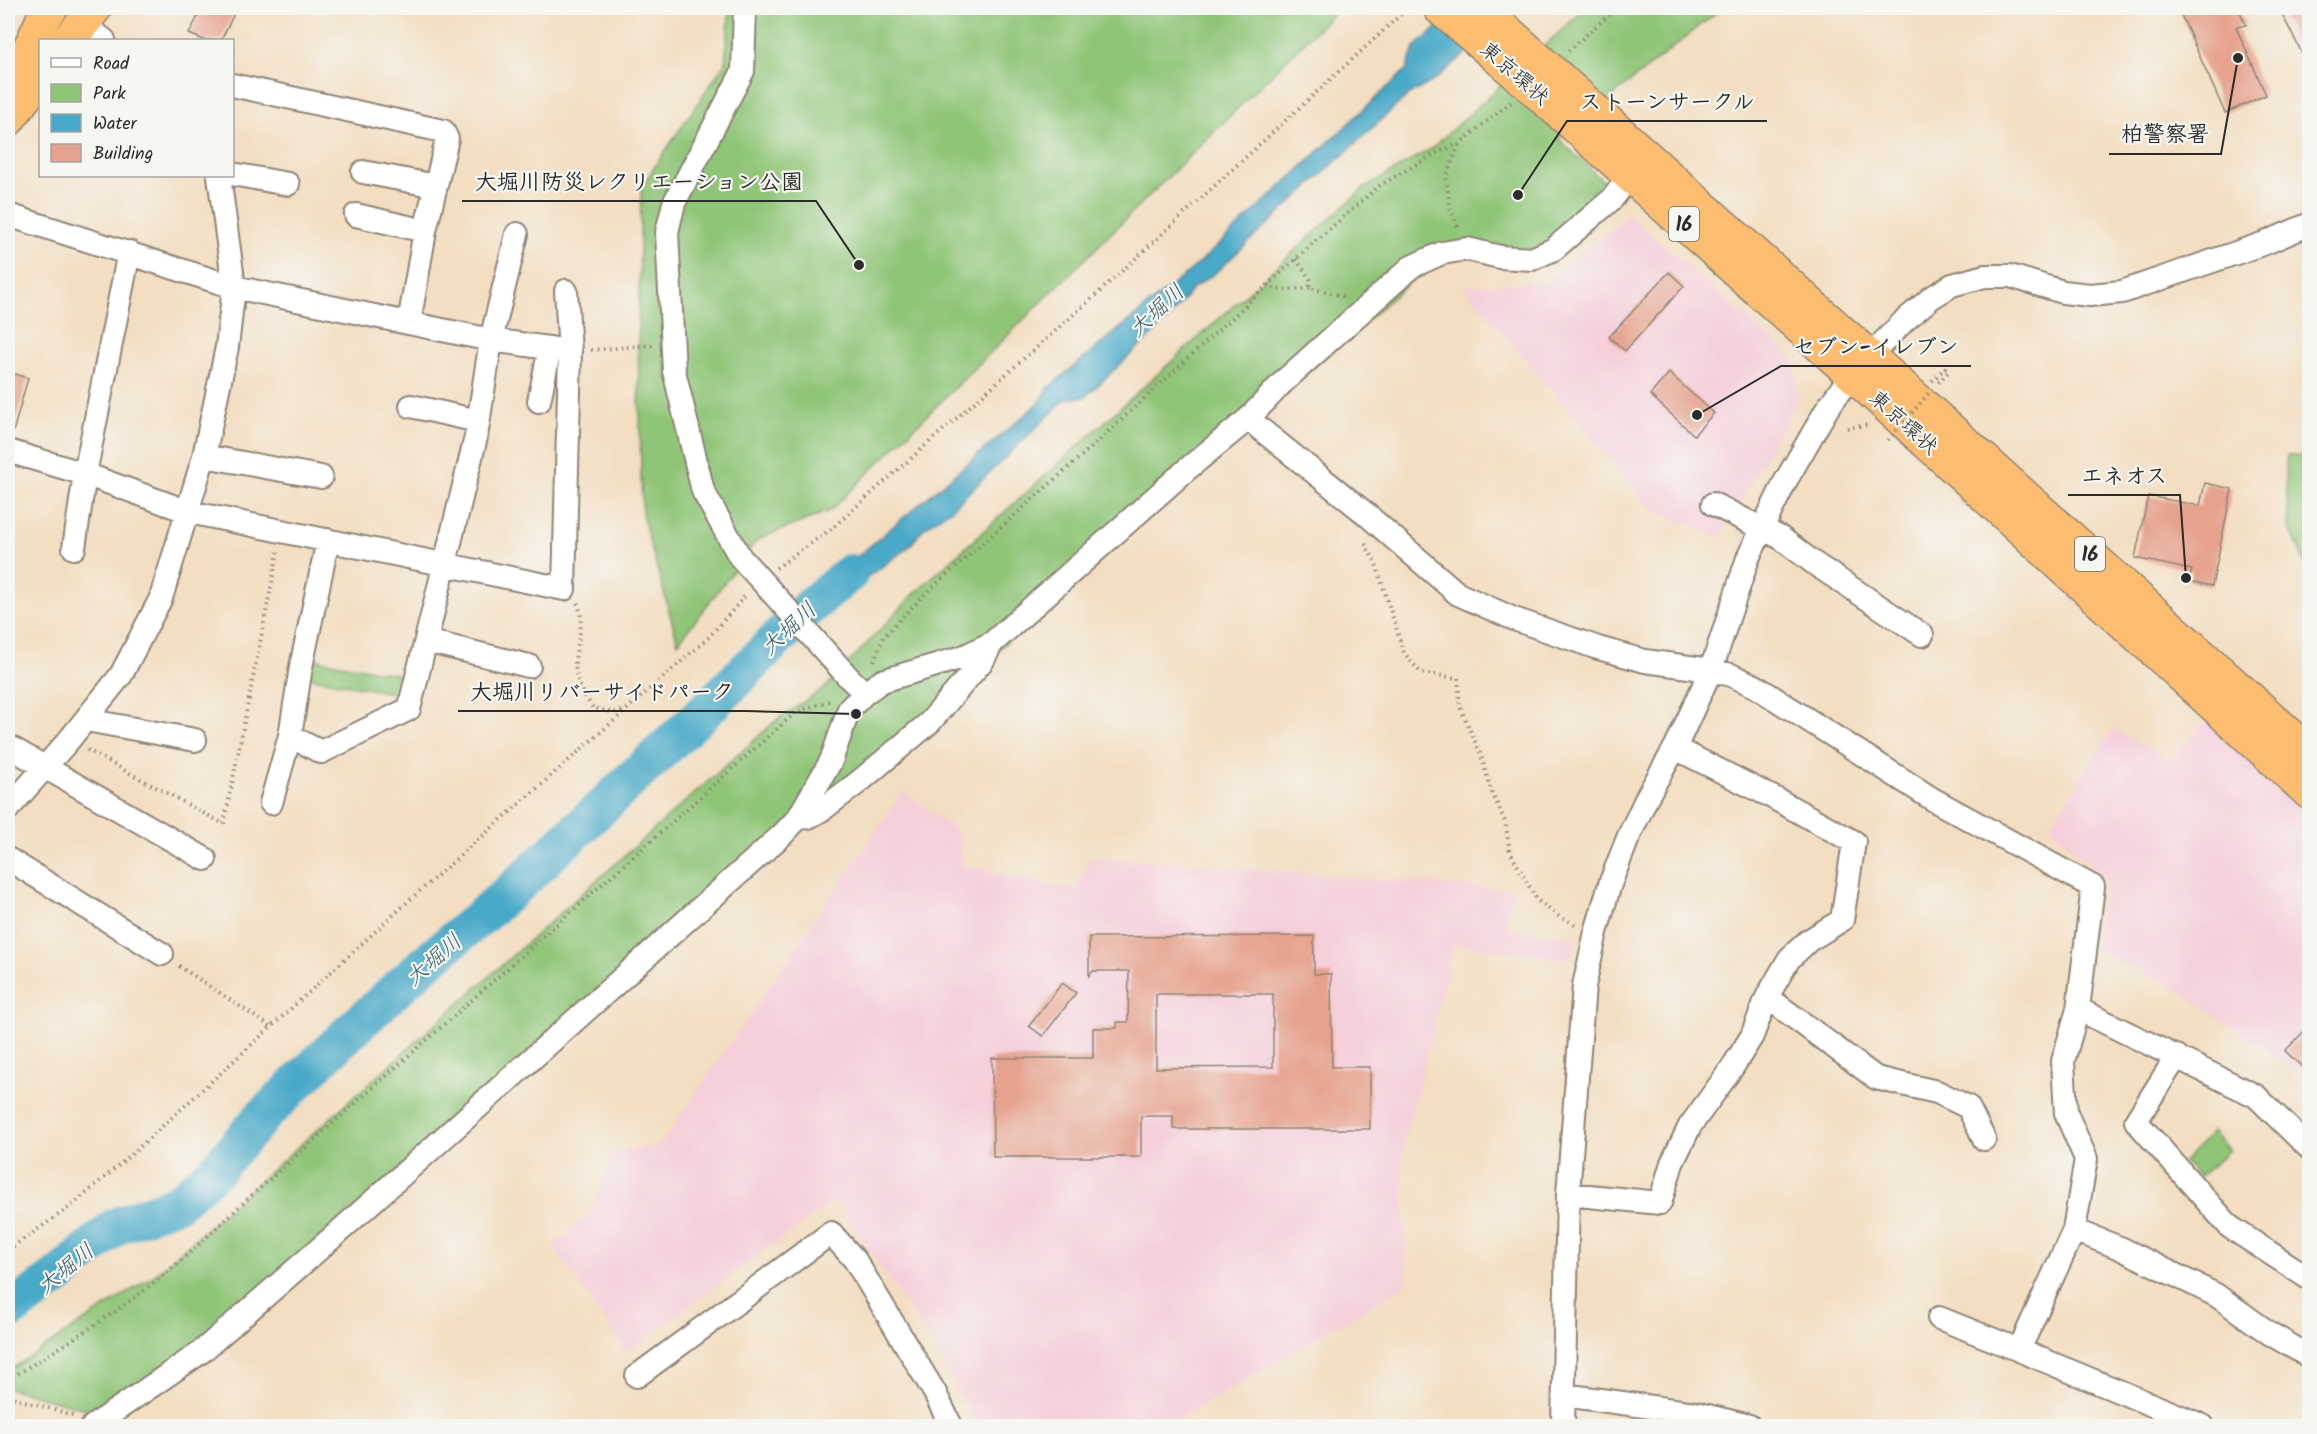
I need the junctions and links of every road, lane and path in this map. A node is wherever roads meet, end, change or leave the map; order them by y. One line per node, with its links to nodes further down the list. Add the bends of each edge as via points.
1 (51, 8): 11 (highway, via 42,21)
2 (745, 8): 37 (street, via 743,71 678,194 680,211 666,232)
3 (1408, 8): 60 (path, via 1098,293 831,529)
4 (1440, 8): 12 (highway, 東京環状 / 16)
5 (1481, 8): 12 (highway, 東京環状 / 16)
6 (1617, 8): 10 (path)
7 (87, 21): 8 (highway)
8 (48, 39)
9 (39, 48): 11 (highway)
10 (1568, 52)
11 (23, 77): 14 (highway)
12 (1521, 77): 15 (path); 18 (highway, 東京環状 / 16); 39 (highway, 東京環状 / 16)
13 (234, 85): 21 (street, via 443,131 447,139)
14 (8, 120)
15 (1459, 144): 27 (path, via 1446,177 1450,207); 29 (path, via 1378,186)
16 (363, 172): 21 (street)
17 (234, 174): 20 (street)
18 (1630, 176): 27 (street, via 1612,199 1554,249 1532,259); 39 (highway, 東京環状 / 16)
19 (219, 177): 31 (street)
20 (288, 184)
21 (436, 186): 25 (street)
22 (8, 214): 28 (street)
23 (356, 215): 25 (street)
24 (2310, 224): 39 (street, via 2122,292 2064,292 2010,276 1985,276 1952,285 1903,322)
25 (425, 231): 35 (street)
26 (517, 234): 36 (street)
27 (1467, 249): 34 (street, via 1442,253 1412,267)
28 (129, 252): 31 (street); 50 (street)
29 (1296, 259): 30 (path); 32 (path, via 1310,279)
30 (1268, 285): 32 (path, via 1277,291); 67 (path, via 924,595 884,636 869,676)
31 (234, 287): 35 (street); 49 (street, via 227,347)
32 (1310, 288): 34 (path, via 1357,300)
33 (566, 291): 38 (street)
34 (1365, 308): 43 (street)
35 (409, 323): 36 (street)
36 (491, 340): 38 (street); 44 (street)
37 (674, 344): 38 (path); 60 (street, via 674,371 703,491 740,557)
38 (560, 350): 41 (street); 61 (street)
39 (1860, 366): 54 (street, via 1819,422); 75 (highway, 東京環状 / 16); 77 (highway, 東京環状 / 16)
40 (1932, 381): 47 (path, bridge, via 1945,368 1948,372)
41 (539, 401)
42 (411, 406): 44 (street)
43 (1248, 419): 64 (street); 66 (street, via 1458,594 1598,648 1646,661)
44 (478, 421): 59 (street)
45 (1870, 425): 46 (path)
46 (1847, 428)
47 (1888, 440)
48 (8, 451): 50 (street)
49 (204, 456): 51 (street); 53 (street)
50 (85, 474): 53 (street); 58 (street)
51 (321, 477)
52 (1713, 504): 54 (street)
53 (189, 512): 55 (street); 69 (street, via 160,598 121,675)
54 (1762, 529): 62 (street); 66 (street, via 1748,558)
55 (282, 530): 56 (street); 71 (path, via 224,824)
56 (328, 540): 59 (street); 70 (street)
57 (1363, 541): 83 (path, via 1375,561 1404,653 1421,673 1458,678 1460,707 1505,821 1510,852 1537,900 1561,918)
58 (74, 548)
59 (445, 564): 61 (street); 63 (street)
60 (762, 584): 67 (street); 68 (path, via 708,638)
61 (564, 589): 68 (path, via 579,606 581,624 575,665 580,689 593,708)
62 (1922, 635)
63 (426, 641): 65 (street); 70 (street, via 409,709 321,752)
64 (992, 643): 67 (street, via 963,657); 80 (street, via 983,660 930,722 823,809)
65 (529, 666)
66 (1711, 670): 74 (street); 86 (street, via 1755,686 1934,800 2092,887)
67 (859, 687): 80 (street, via 831,761); 99 (path, via 841,698 796,712 201,1244 92,1327)
68 (624, 711): 87 (path)
69 (86, 720): 71 (street); 72 (street)
70 (290, 736): 78 (street)
71 (69, 740): 76 (street)
72 (195, 740)
73 (8, 746): 76 (street)
74 (1675, 748): 83 (street, via 1628,838); 85 (street, via 1854,842 1842,920 1808,941 1789,959)
75 (2310, 753)
76 (44, 768): 79 (street); 82 (street)
77 (2310, 793)
78 (271, 803)
79 (8, 809)
80 (798, 818): 102 (street, via 201,1352)
81 (8, 859): 84 (street)
82 (205, 860)
83 (1596, 932): 91 (street, via 1584,986)
84 (162, 954): 87 (path)
85 (1767, 997): 89 (street, via 1876,1078 1937,1092 1968,1107); 91 (street, via 1752,1036 1690,1126 1672,1163 1660,1203)
86 (2078, 1009): 88 (street); 92 (street, via 2063,1061 2066,1113 2086,1159)
87 (271, 1027): 93 (path, via 88,1192)
88 (2177, 1056): 90 (street, via 2256,1096); 94 (street, via 2136,1121 2230,1227)
89 (1984, 1139)
90 (2310, 1149)
91 (1568, 1194): 100 (street)
92 (2074, 1230): 96 (street); 97 (street, via 2216,1295)
93 (8, 1250)
94 (2310, 1279)
95 (1939, 1318): 96 (street)
96 (2019, 1350): 106 (street)
97 (2310, 1357)
98 (637, 1376): 103 (street, via 831,1233 855,1260)
99 (8, 1380)
100 (1564, 1395): 104 (street); 105 (street, via 1695,1413)
101 (8, 1396): 102 (path)
102 (96, 1425)
103 (951, 1426)
104 (1563, 1426)
105 (1749, 1426)
106 (2203, 1426)

